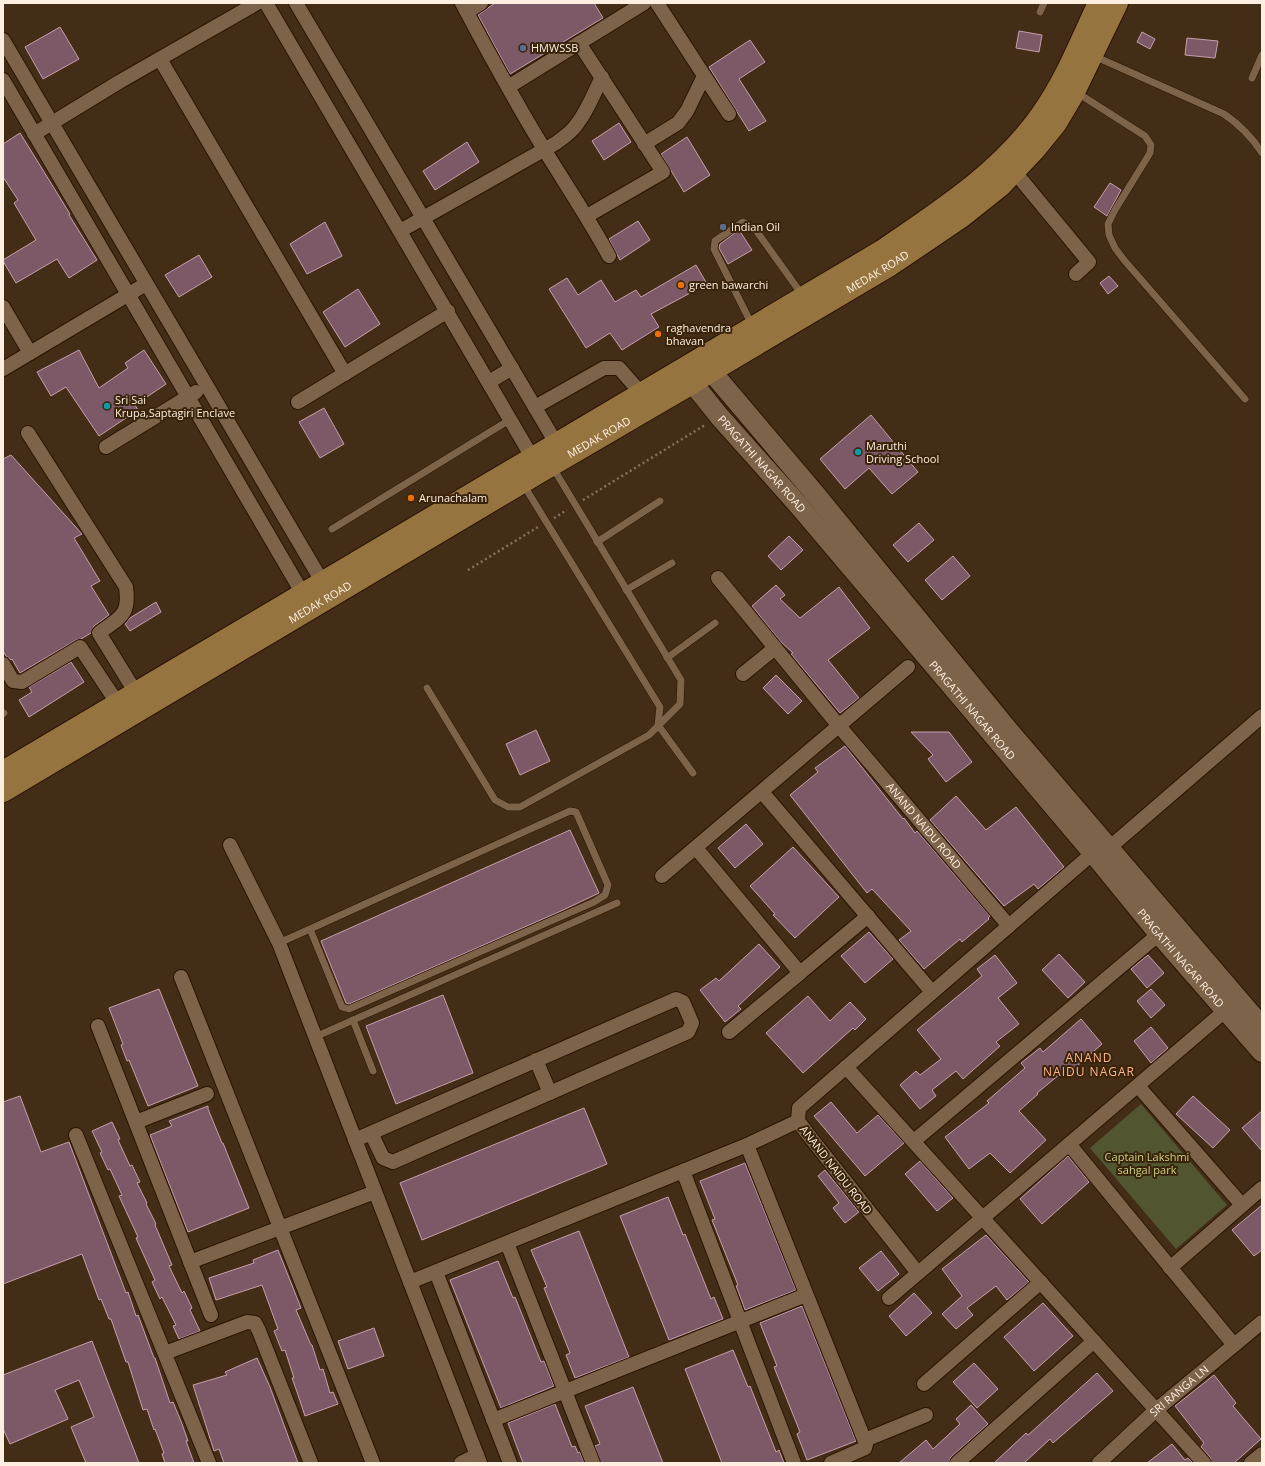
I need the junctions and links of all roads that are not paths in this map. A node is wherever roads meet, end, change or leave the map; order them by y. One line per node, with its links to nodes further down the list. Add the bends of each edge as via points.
1 (257, 3): 16 (street)
2 (266, 3): 32 (street)
3 (296, 3): 31 (street)
4 (481, 3): 10 (street)
5 (644, 3): 13 (street)
6 (657, 3): 17 (street)
7 (1044, 3): 11 (lane)
8 (1099, 3): 37 (main road, MEDAK ROAD, via 1058,88 1042,114 989,174 951,204 882,251)
9 (1117, 3): 14 (main road, MEDAK ROAD)
10 (464, 7): 21 (street)
11 (1040, 12)
12 (3, 40): 24 (street)
13 (579, 42): 18 (street); 21 (street)
14 (1092, 55): 22 (main road, MEDAK ROAD); 28 (lane, via 1224,114 1240,126)
15 (1262, 55): 19 (lane)
16 (160, 59): 24 (street); 45 (street)
17 (704, 76): 23 (street); 26 (street, via 687,111 678,122)
18 (602, 77): 26 (street); 27 (street, via 584,113 570,133)
19 (1252, 78)
20 (3, 80): 25 (street)
21 (508, 87): 27 (street)
22 (1074, 91): 29 (main road, MEDAK ROAD, via 1056,123); 51 (lane, via 1145,136 1151,145 1150,153 1108,224 1109,236 1124,260)
23 (728, 114)
24 (51, 123): 25 (street); 35 (street)
25 (34, 134): 36 (street)
26 (644, 144): 30 (street, via 662,172)
27 (545, 150): 30 (street); 31 (street)
28 (1262, 153)
29 (1014, 171): 34 (street, via 1089,262); 42 (main road, MEDAK ROAD, via 1000,186 961,217 890,265)
30 (587, 216): 33 (street)
31 (422, 218): 32 (street); 43 (street)
32 (400, 230): 39 (street)
33 (609, 256)
34 (1076, 274)
35 (146, 284): 36 (street); 48 (street)
36 (128, 295): 41 (street); 50 (street)
37 (804, 297): 40 (main road, MEDAK ROAD); 40 (lane, via 755,229 743,222 715,240 714,249)
38 (3, 307): 41 (street)
39 (448, 311): 45 (street); 47 (street)
40 (753, 327): 42 (main road, MEDAK ROAD)
41 (30, 353): 44 (street)
42 (707, 364): 46 (main road, MEDAK ROAD); 87 (main road, PRAGATHI NAGAR ROAD, via 1010,731)
43 (512, 368): 47 (street); 53 (street)
44 (3, 369)
45 (345, 374): 52 (street)
46 (687, 376): 49 (main road, MEDAK ROAD); 58 (main road, MEDAK ROAD); 73 (main road, PRAGATHI NAGAR ROAD, via 800,507)
47 (489, 382): 54 (street)
48 (206, 386): 50 (street); 65 (street)
49 (641, 393): 53 (street, via 620,368 604,368); 56 (main road, MEDAK ROAD)
50 (188, 397): 57 (street); 67 (street)
51 (1245, 399)
52 (298, 402)
53 (534, 407): 56 (street)
54 (511, 419): 58 (street); 61 (lane)
55 (28, 433): 69 (street, via 126,587 128,600 124,614)
56 (556, 443): 58 (main road, MEDAK ROAD)
57 (106, 447)
58 (542, 461): 59 (main road, MEDAK ROAD); 62 (lane); 65 (main road, MEDAK ROAD)
59 (522, 482): 79 (lane, via 660,707); 83 (main road, MEDAK ROAD)
60 (660, 501): 62 (lane)
61 (332, 529)
62 (597, 542): 66 (lane)
63 (672, 563): 66 (lane)
64 (718, 578): 71 (street, ANAND NAIDU ROAD)
65 (323, 583): 67 (main road, MEDAK ROAD)
66 (626, 590): 72 (lane)
67 (303, 594): 77 (main road, MEDAK ROAD)
68 (715, 623): 72 (lane)
69 (99, 633): 70 (street); 77 (street)
70 (80, 647): 74 (street, via 22,682 13,681); 77 (street)
71 (775, 648): 75 (street); 80 (street, ANAND NAIDU ROAD)
72 (667, 658): 79 (lane, via 681,680 680,704)
73 (916, 660): 80 (street); 87 (main road, PRAGATHI NAGAR ROAD)
74 (3, 664)
75 (743, 674)
76 (428, 688): 79 (lane, via 496,800 508,807 520,807 649,735)
77 (127, 698): 81 (main road, MEDAK ROAD)
78 (1262, 716): 87 (street, ANAND NAIDU ROAD)
79 (658, 725): 82 (lane)
80 (839, 726): 84 (street); 91 (street, ANAND NAIDU ROAD)
81 (3, 772)
82 (693, 773)
83 (3, 790)
84 (762, 792): 86 (street); 90 (street)
85 (230, 845): 94 (street)
86 (696, 848): 88 (street); 95 (street)
87 (1101, 850): 91 (street, ANAND NAIDU ROAD); 93 (main road, PRAGATHI NAGAR ROAD); 98 (main road, PRAGATHI NAGAR ROAD)
88 (662, 876)
89 (617, 903): 99 (lane)
90 (868, 916): 95 (street); 97 (street)
91 (1009, 926): 97 (street, ANAND NAIDU ROAD)
92 (310, 929): 92 (lane, via 570,811 576,812 608,886 604,895 594,902 349,1009 342,1007); 94 (lane)
93 (1159, 934): 98 (main road, PRAGATHI NAGAR ROAD); 116 (street)
94 (279, 943): 103 (street)
95 (800, 973): 102 (street)
96 (180, 977): 124 (street)
97 (932, 992): 106 (street, ANAND NAIDU ROAD)
98 (1232, 1005): 101 (main road, PRAGATHI NAGAR ROAD); 104 (main road, PRAGATHI NAGAR ROAD); 108 (street)
99 (353, 1020): 103 (lane); 107 (lane)
100 (98, 1026): 112 (street)
101 (1262, 1027)
102 (729, 1032)
103 (315, 1037): 115 (street)
104 (1262, 1052)
105 (536, 1060): 109 (street); 109 (street, via 676,999 683,1002 692,1023 688,1032); 113 (street)
106 (846, 1067): 111 (street, ANAND NAIDU ROAD, via 799,1108); 116 (street)
107 (373, 1071)
108 (1138, 1086): 117 (street); 122 (street)
109 (550, 1092): 113 (street, via 393,1162 383,1158)
110 (207, 1094): 112 (street)
111 (798, 1121): 118 (street); 129 (street, ANAND NAIDU ROAD)
112 (136, 1122): 126 (street)
113 (371, 1133): 115 (street)
114 (76, 1135): 139 (street)
115 (355, 1140): 121 (street)
116 (914, 1141): 123 (street)
117 (1069, 1144): 123 (street); 127 (street)
118 (747, 1145): 119 (street); 132 (street)
119 (683, 1171): 125 (street); 135 (street)
120 (1262, 1188): 122 (street)
121 (375, 1192): 124 (street); 130 (street)
122 (1242, 1205): 127 (street)
123 (983, 1218): 129 (street); 131 (street)
124 (279, 1228): 126 (street); 150 (street)
125 (507, 1243): 128 (street); 141 (street)
126 (190, 1262): 134 (street)
127 (1170, 1268): 138 (street)
128 (436, 1272): 130 (street); 144 (street)
129 (918, 1273): 133 (street)
130 (410, 1282): 147 (street)
131 (1041, 1282): 137 (street); 140 (street)
132 (806, 1295): 135 (street); 145 (street)
133 (889, 1298)
134 (211, 1315)
135 (740, 1321): 141 (street); 154 (street)
136 (1262, 1322): 138 (street, SRI RANGA LN)
137 (1094, 1341): 142 (street); 156 (street)
138 (1234, 1345): 142 (street, SRI RANGA LN)
139 (165, 1353): 148 (street); 149 (street, via 247,1322 255,1323)
140 (924, 1384)
141 (566, 1391): 144 (street); 153 (street)
142 (1156, 1410): 157 (street, SRI RANGA LN); 158 (street)
143 (926, 1415): 145 (street)
144 (493, 1420): 152 (street)
145 (865, 1440): 155 (street, via 865,1448)
146 (1262, 1454): 159 (street)
147 (479, 1459): 151 (street)
148 (209, 1463)
149 (311, 1463)
150 (373, 1463)
151 (461, 1463)
152 (510, 1463)
153 (594, 1463)
154 (794, 1463)
155 (831, 1463)
156 (958, 1463)
157 (1099, 1463)
158 (1204, 1463)
159 (1251, 1463)

